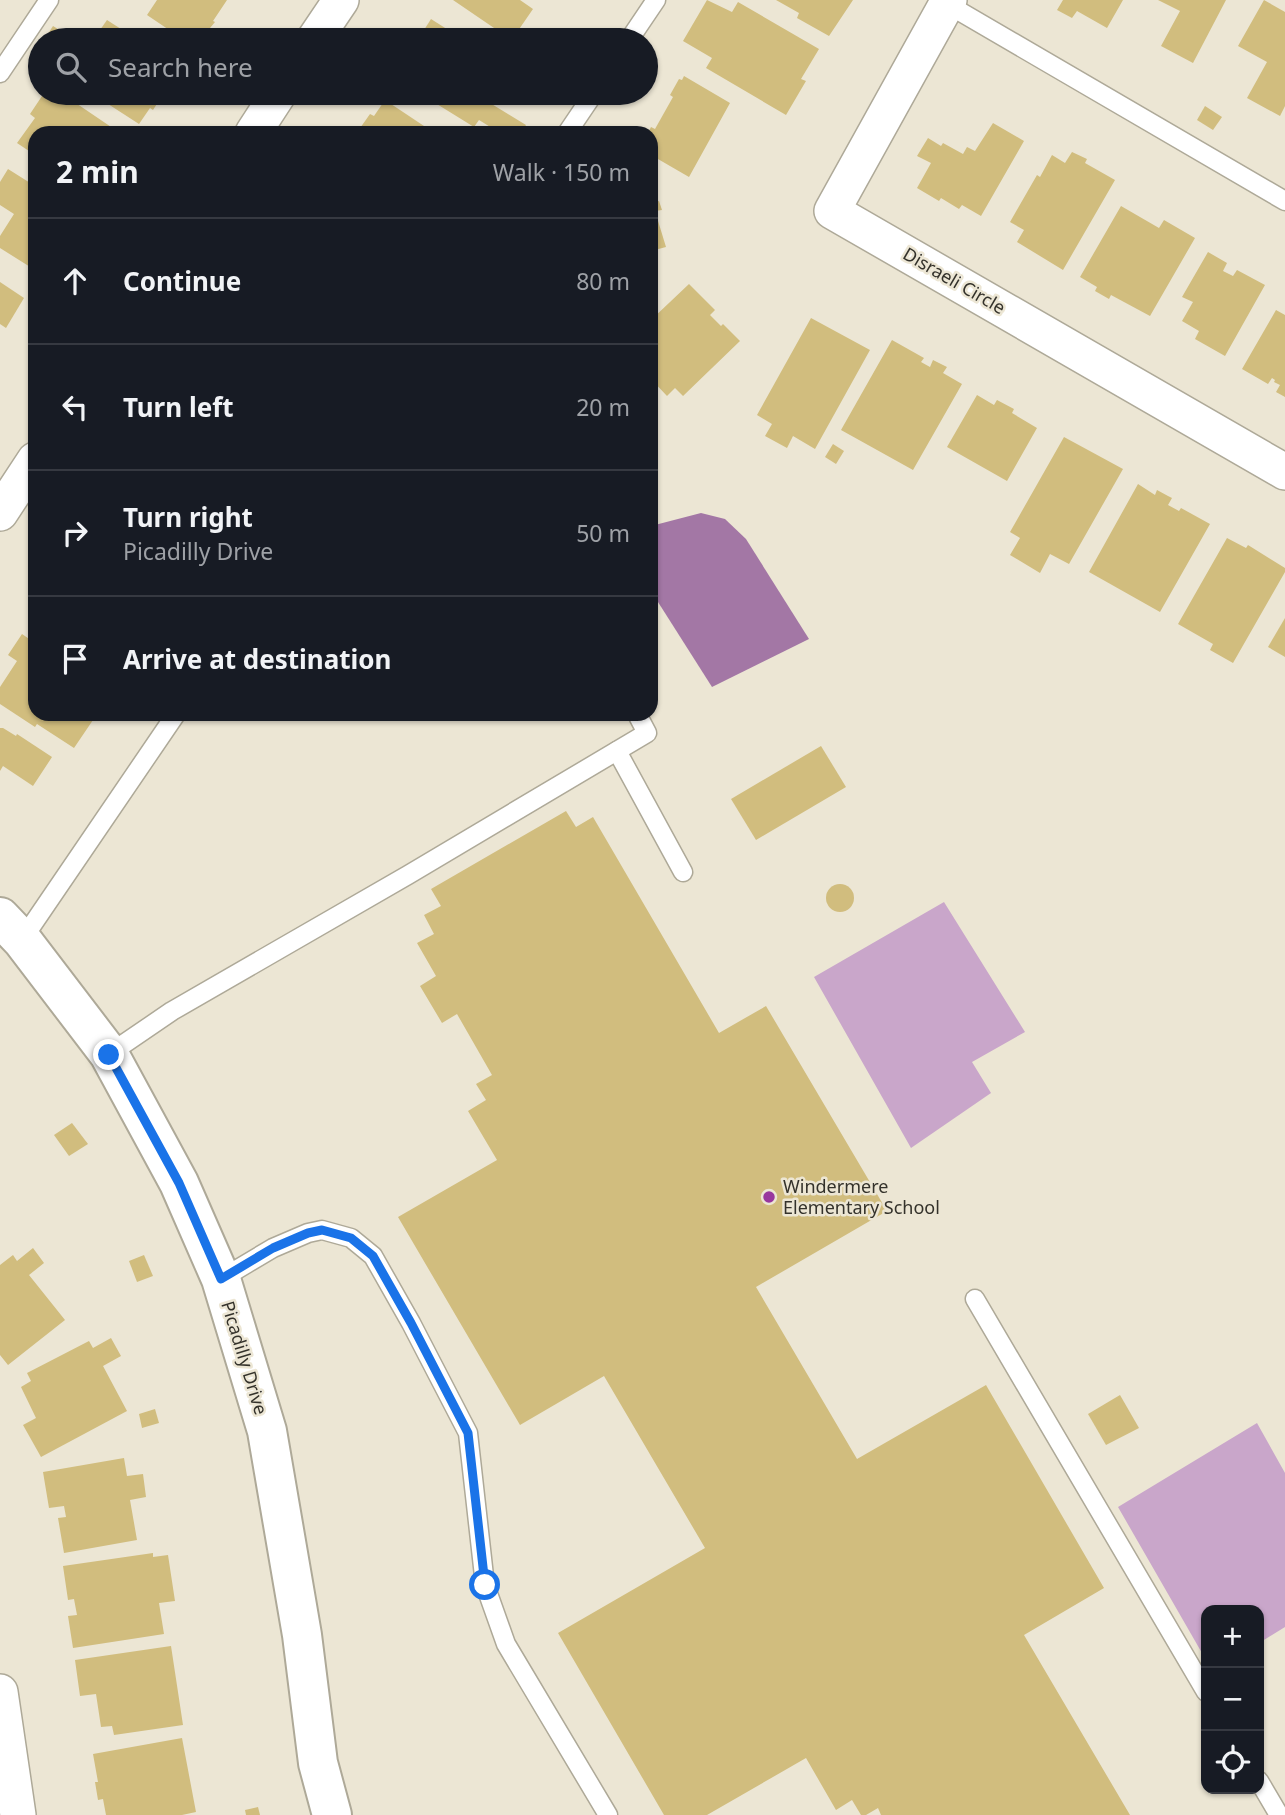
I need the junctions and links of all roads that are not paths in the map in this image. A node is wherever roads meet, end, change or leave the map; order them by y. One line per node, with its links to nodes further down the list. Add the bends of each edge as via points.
1 (49, 0): 5 (lane)
2 (341, 0): 6 (street)
3 (656, 0): 7 (lane)
4 (948, 2): 14 (lane); 16 (street, Disraeli Circle, via 832,211)
5 (30, 28)
6 (322, 28)
7 (637, 28)
8 (28, 31): 9 (lane)
9 (0, 73)
10 (271, 105): 12 (street)
11 (586, 105): 13 (lane)
12 (258, 126)
13 (572, 126)
14 (1285, 201)
15 (28, 471): 17 (street)
16 (1285, 472)
17 (0, 513)
18 (171, 721): 22 (lane)
19 (641, 721): 20 (lane, via 647,733)
20 (617, 751): 21 (lane); 23 (lane, via 172,1011)
21 (683, 872)
22 (11, 928): 23 (street, Picadilly Drive)
23 (109, 1055): 24 (street, Picadilly Drive, via 179,1183)
24 (221, 1279): 30 (street, Picadilly Drive, via 267,1431 302,1635 318,1763); 31 (lane, via 273,1248 322,1230 351,1238 373,1256 468,1433 485,1585 506,1644)
25 (975, 1299): 26 (lane)
26 (1201, 1683)
27 (0, 1692): 29 (street)
28 (1264, 1790): 32 (lane)
29 (18, 1815)
30 (331, 1815)
31 (608, 1815)
32 (1279, 1815)

